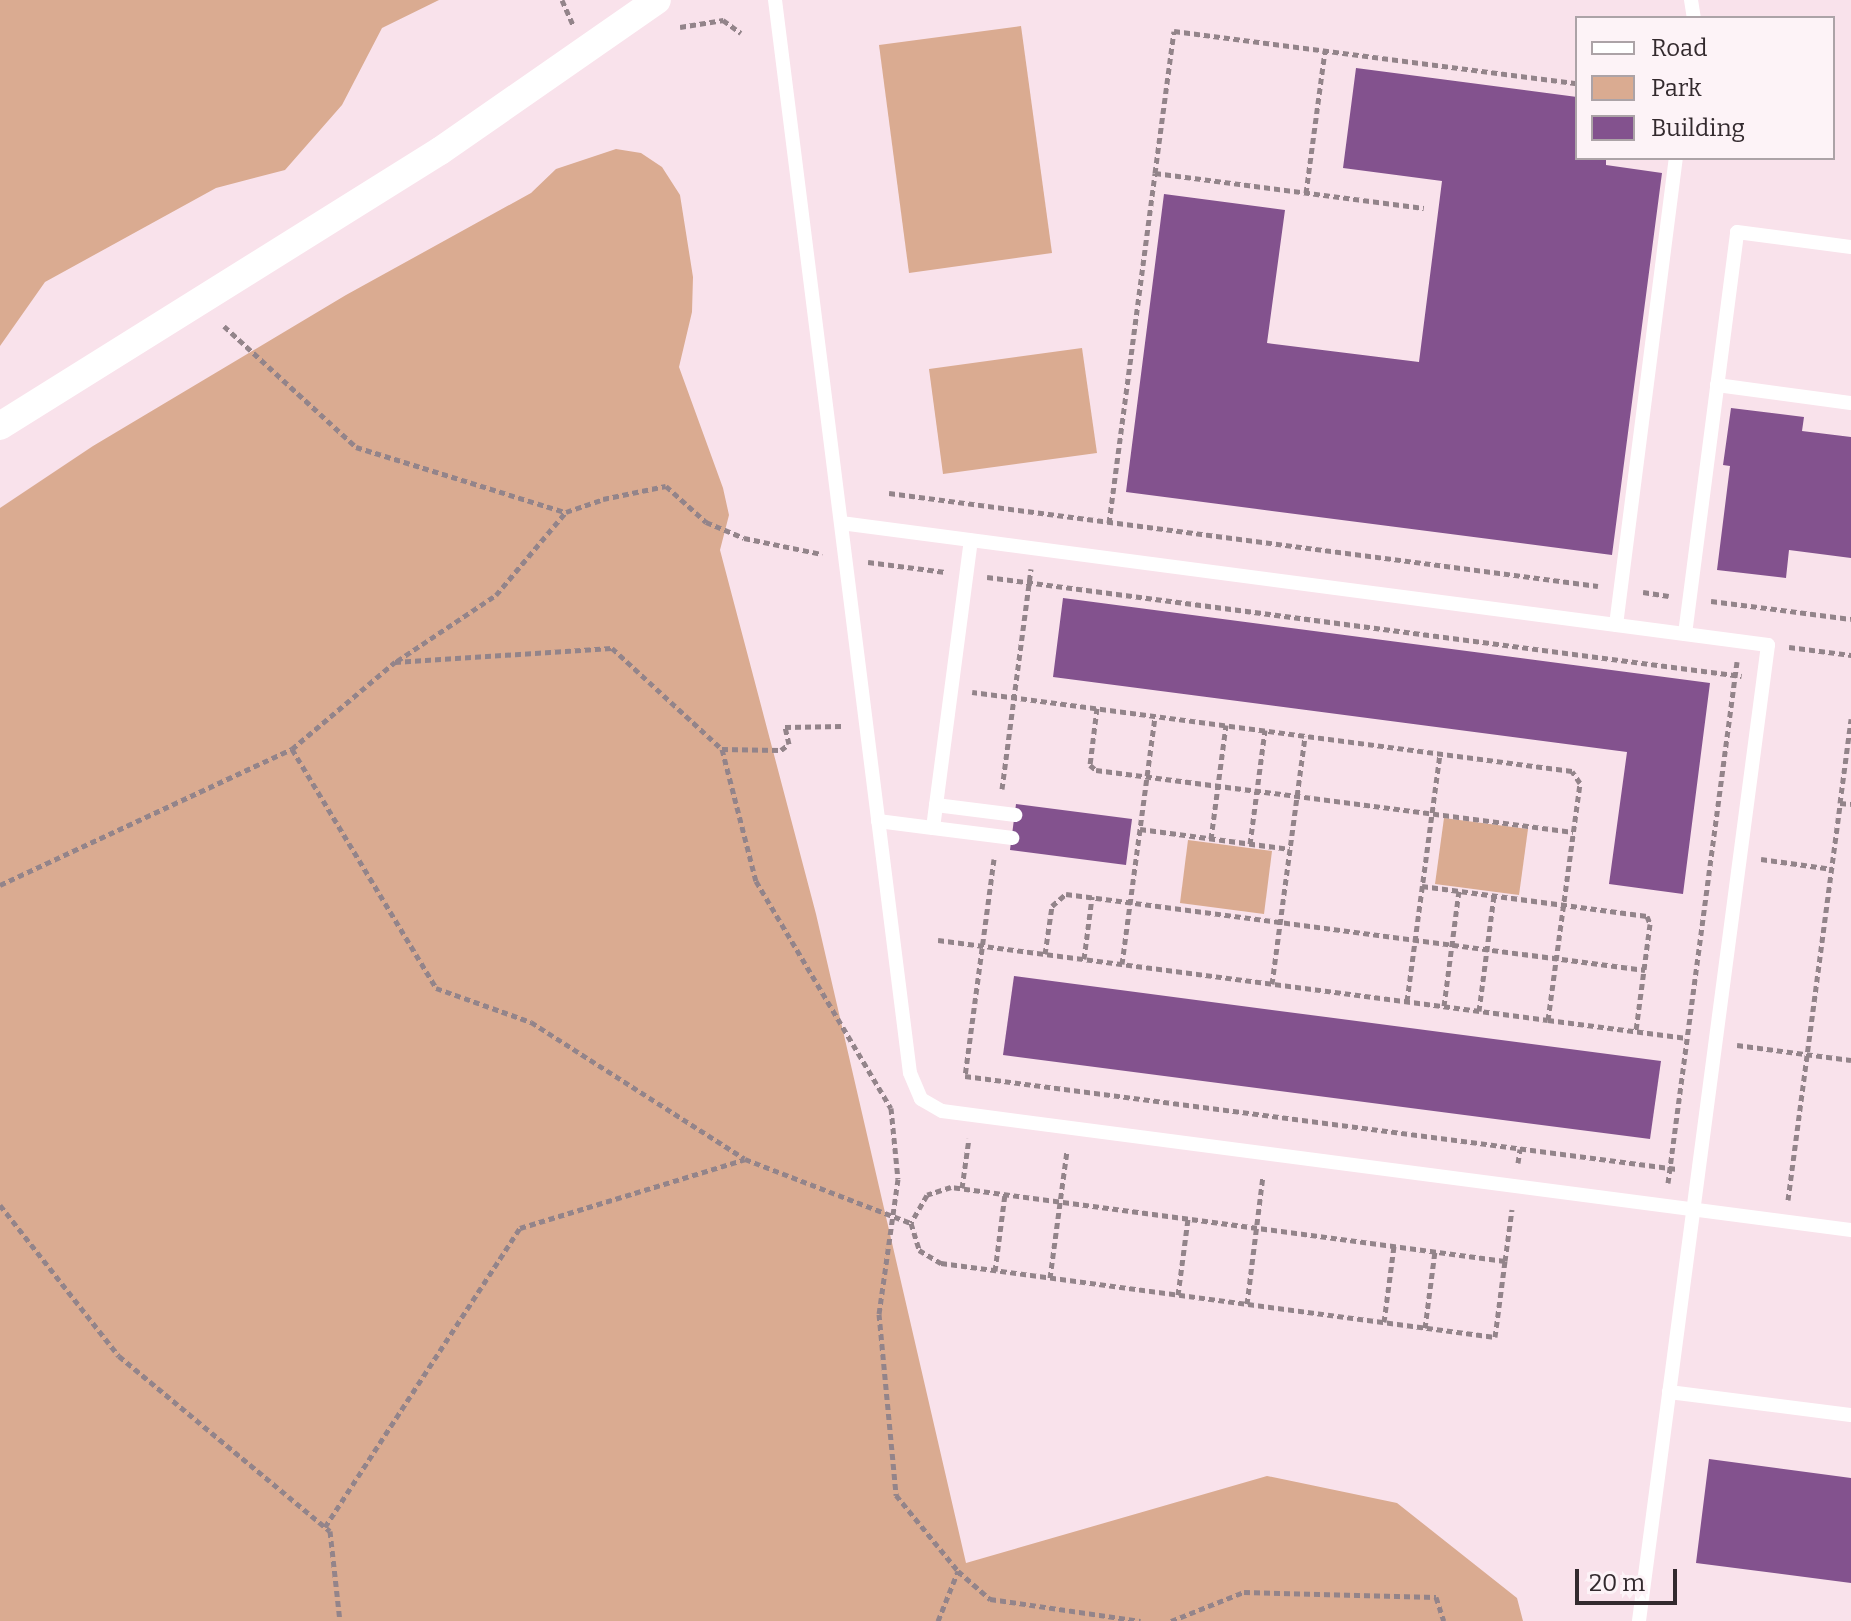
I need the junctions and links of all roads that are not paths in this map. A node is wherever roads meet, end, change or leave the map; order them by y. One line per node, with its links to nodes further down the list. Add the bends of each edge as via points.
1 (657, 0): 7 (street, via 440,151)
2 (775, 0): 8 (lane)
3 (1676, 160): 10 (lane)
4 (1851, 247): 5 (lane, via 1737,232)
5 (1717, 385): 6 (lane); 11 (lane)
6 (1851, 403)
7 (0, 426)
8 (841, 523): 9 (lane); 14 (lane)
9 (971, 540): 10 (lane); 12 (lane)
10 (1616, 625): 11 (lane)
11 (1685, 634): 17 (lane, via 1768,645)
12 (936, 805): 13 (lane); 15 (lane)
13 (1015, 815)
14 (878, 821): 15 (lane); 17 (lane, via 914,1087 930,1107)
15 (933, 828): 16 (lane)
16 (1012, 838)
17 (1694, 1209): 18 (lane); 19 (lane)
18 (1851, 1230)
19 (1669, 1392): 20 (lane); 21 (lane)
20 (1851, 1415)
21 (1639, 1621)

